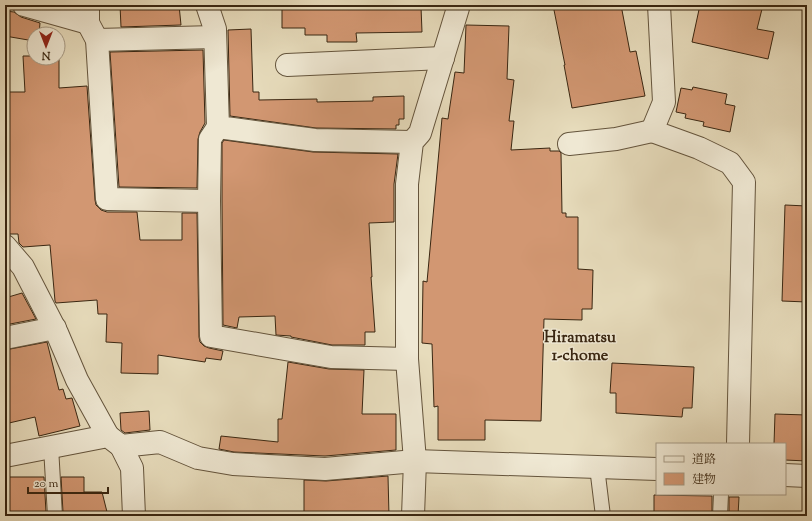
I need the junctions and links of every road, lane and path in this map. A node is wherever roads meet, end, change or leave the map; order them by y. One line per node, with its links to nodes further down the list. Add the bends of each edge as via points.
1 (24, 5): 5 (street)
2 (207, 5): 6 (street)
3 (458, 5): 7 (street)
4 (659, 5): 10 (street, via 664,102)
5 (91, 23): 6 (street); 13 (street, via 107,199)
6 (215, 37): 9 (street)
7 (443, 58): 8 (street); 11 (street, via 420,133)
8 (287, 65)
9 (218, 127): 11 (street, via 315,140); 13 (street, via 210,139)
10 (652, 131): 12 (street, via 616,139); 19 (street, via 699,148 730,163 744,182)
11 (412, 142): 17 (street, via 407,184)
12 (569, 144)
13 (209, 200): 17 (street, via 211,336 331,357)
14 (5, 246): 15 (street, via 22,267)
15 (55, 328): 16 (street); 18 (street, via 77,380)
16 (5, 338)
17 (407, 359): 22 (street)
18 (114, 441): 20 (street); 22 (street, via 160,442 198,458 226,463 324,469); 29 (street, via 132,468)
19 (738, 443)
20 (51, 447): 21 (street); 28 (lane)
21 (5, 456)
22 (415, 461): 23 (street); 30 (street)
23 (597, 467): 24 (street); 31 (lane)
24 (656, 469)
25 (786, 475): 26 (street)
26 (807, 476)
27 (720, 495): 32 (lane)
28 (56, 516)
29 (134, 516)
30 (413, 516)
31 (603, 516)
32 (720, 516)

